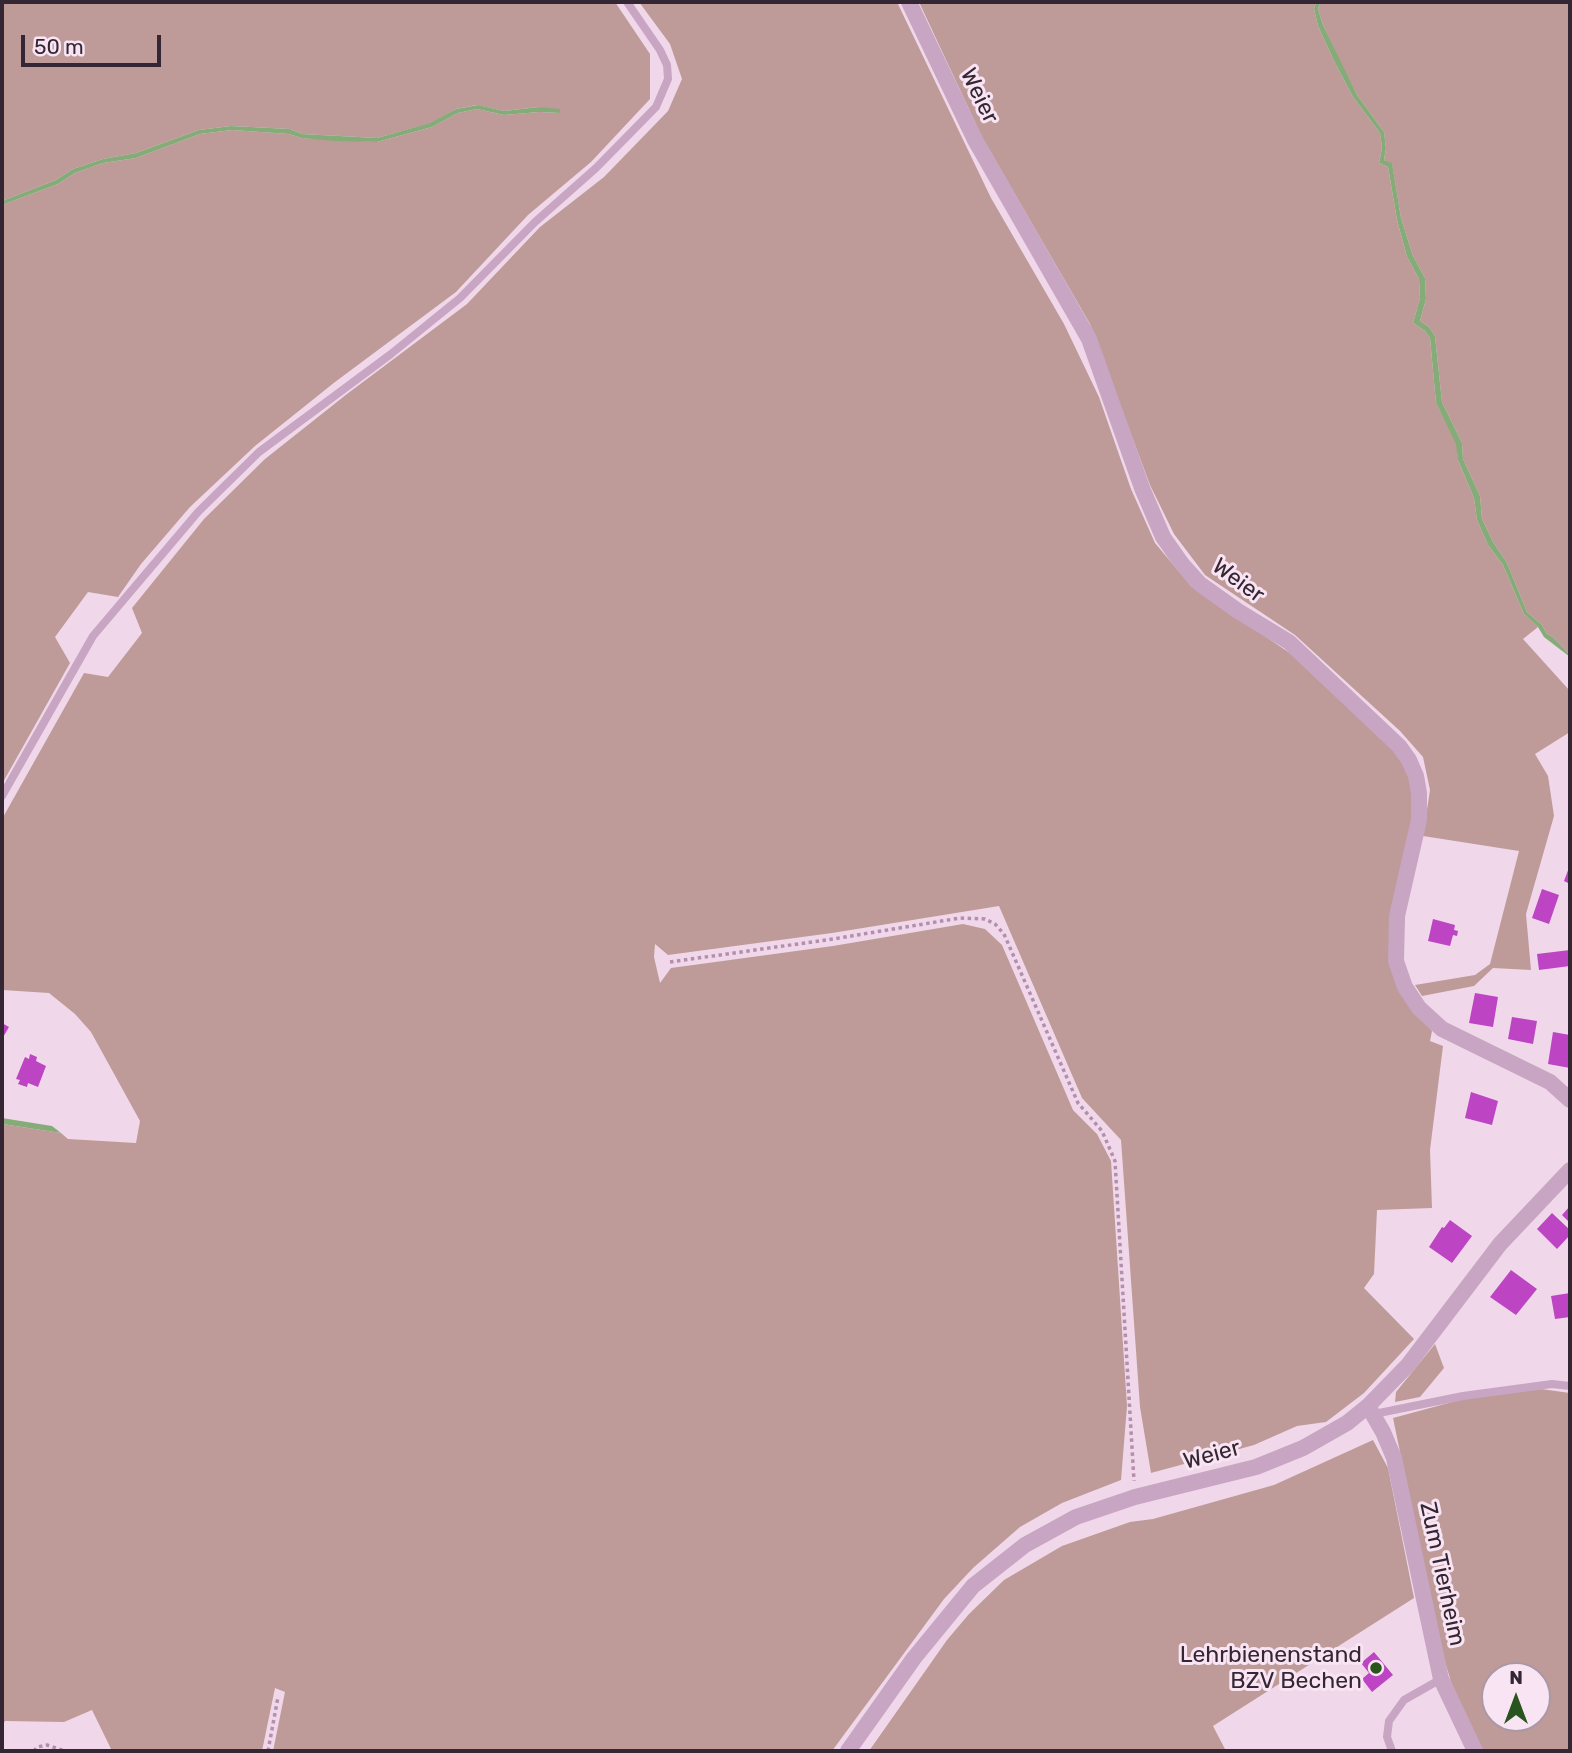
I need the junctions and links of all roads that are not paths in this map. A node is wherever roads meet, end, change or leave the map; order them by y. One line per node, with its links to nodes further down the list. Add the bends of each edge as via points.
1 (627, 2): 3 (lane, via 667,65 668,79 656,107 460,298 259,452 198,512 93,636)
2 (909, 2): 4 (street, Weier, via 975,140 1089,339 1163,537 1200,584 1289,642 1409,760 1419,793 1419,820 1397,916 1396,961 1405,987 1442,1030 1550,1082)
3 (2, 796)
4 (1570, 1100)
5 (1570, 1170): 7 (street, Weier, via 1500,1244)
6 (1570, 1385): 7 (lane)
7 (1371, 1410): 8 (street, Zum Tierheim, via 1394,1458); 9 (street, Weier, via 1303,1448 1256,1467 1135,1497 1076,1517 1035,1539 973,1586 914,1658)
8 (1441, 1679): 10 (lane, via 1405,1700 1388,1721); 11 (street, Zum Tierheim)
9 (848, 1751)
10 (1392, 1751)
11 (1475, 1751)

